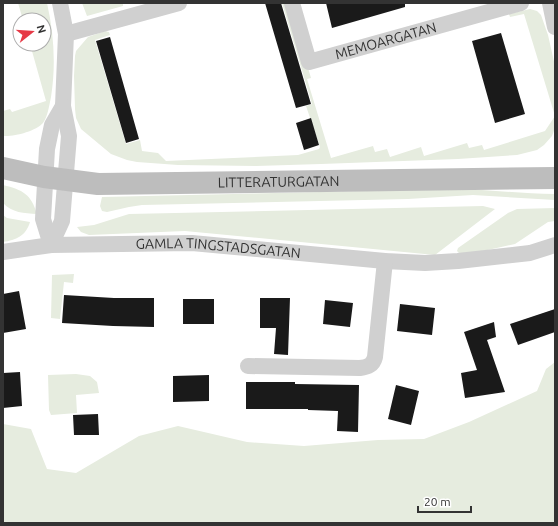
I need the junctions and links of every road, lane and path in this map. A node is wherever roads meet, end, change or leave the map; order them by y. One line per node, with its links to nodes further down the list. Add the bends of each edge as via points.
1 (60, 3): 7 (street)
2 (179, 3): 7 (street)
3 (292, 3): 4 (street, MEMOARGATAN, via 309,62)
4 (521, 3)
5 (550, 3): 6 (street)
6 (555, 27)
7 (66, 34): 8 (street)
8 (63, 106): 10 (street, via 52,124); 12 (street, via 69,136)
9 (3, 168): 10 (street, LITTERATURGATAN)
10 (44, 177): 12 (street, LITTERATURGATAN); 13 (street, via 43,219)
11 (555, 178): 12 (street, LITTERATURGATAN, via 98,184)
12 (66, 180): 13 (street, via 62,221)
13 (51, 245): 15 (street, GAMLA TINGSTADSGATAN); 16 (street, GAMLA TINGSTADSGATAN, via 192,243)
14 (555, 245): 16 (street, GAMLA TINGSTADSGATAN, via 530,252 450,262)
15 (3, 252)
16 (385, 261): 17 (street, via 375,357 372,364 360,368)
17 (248, 366)

